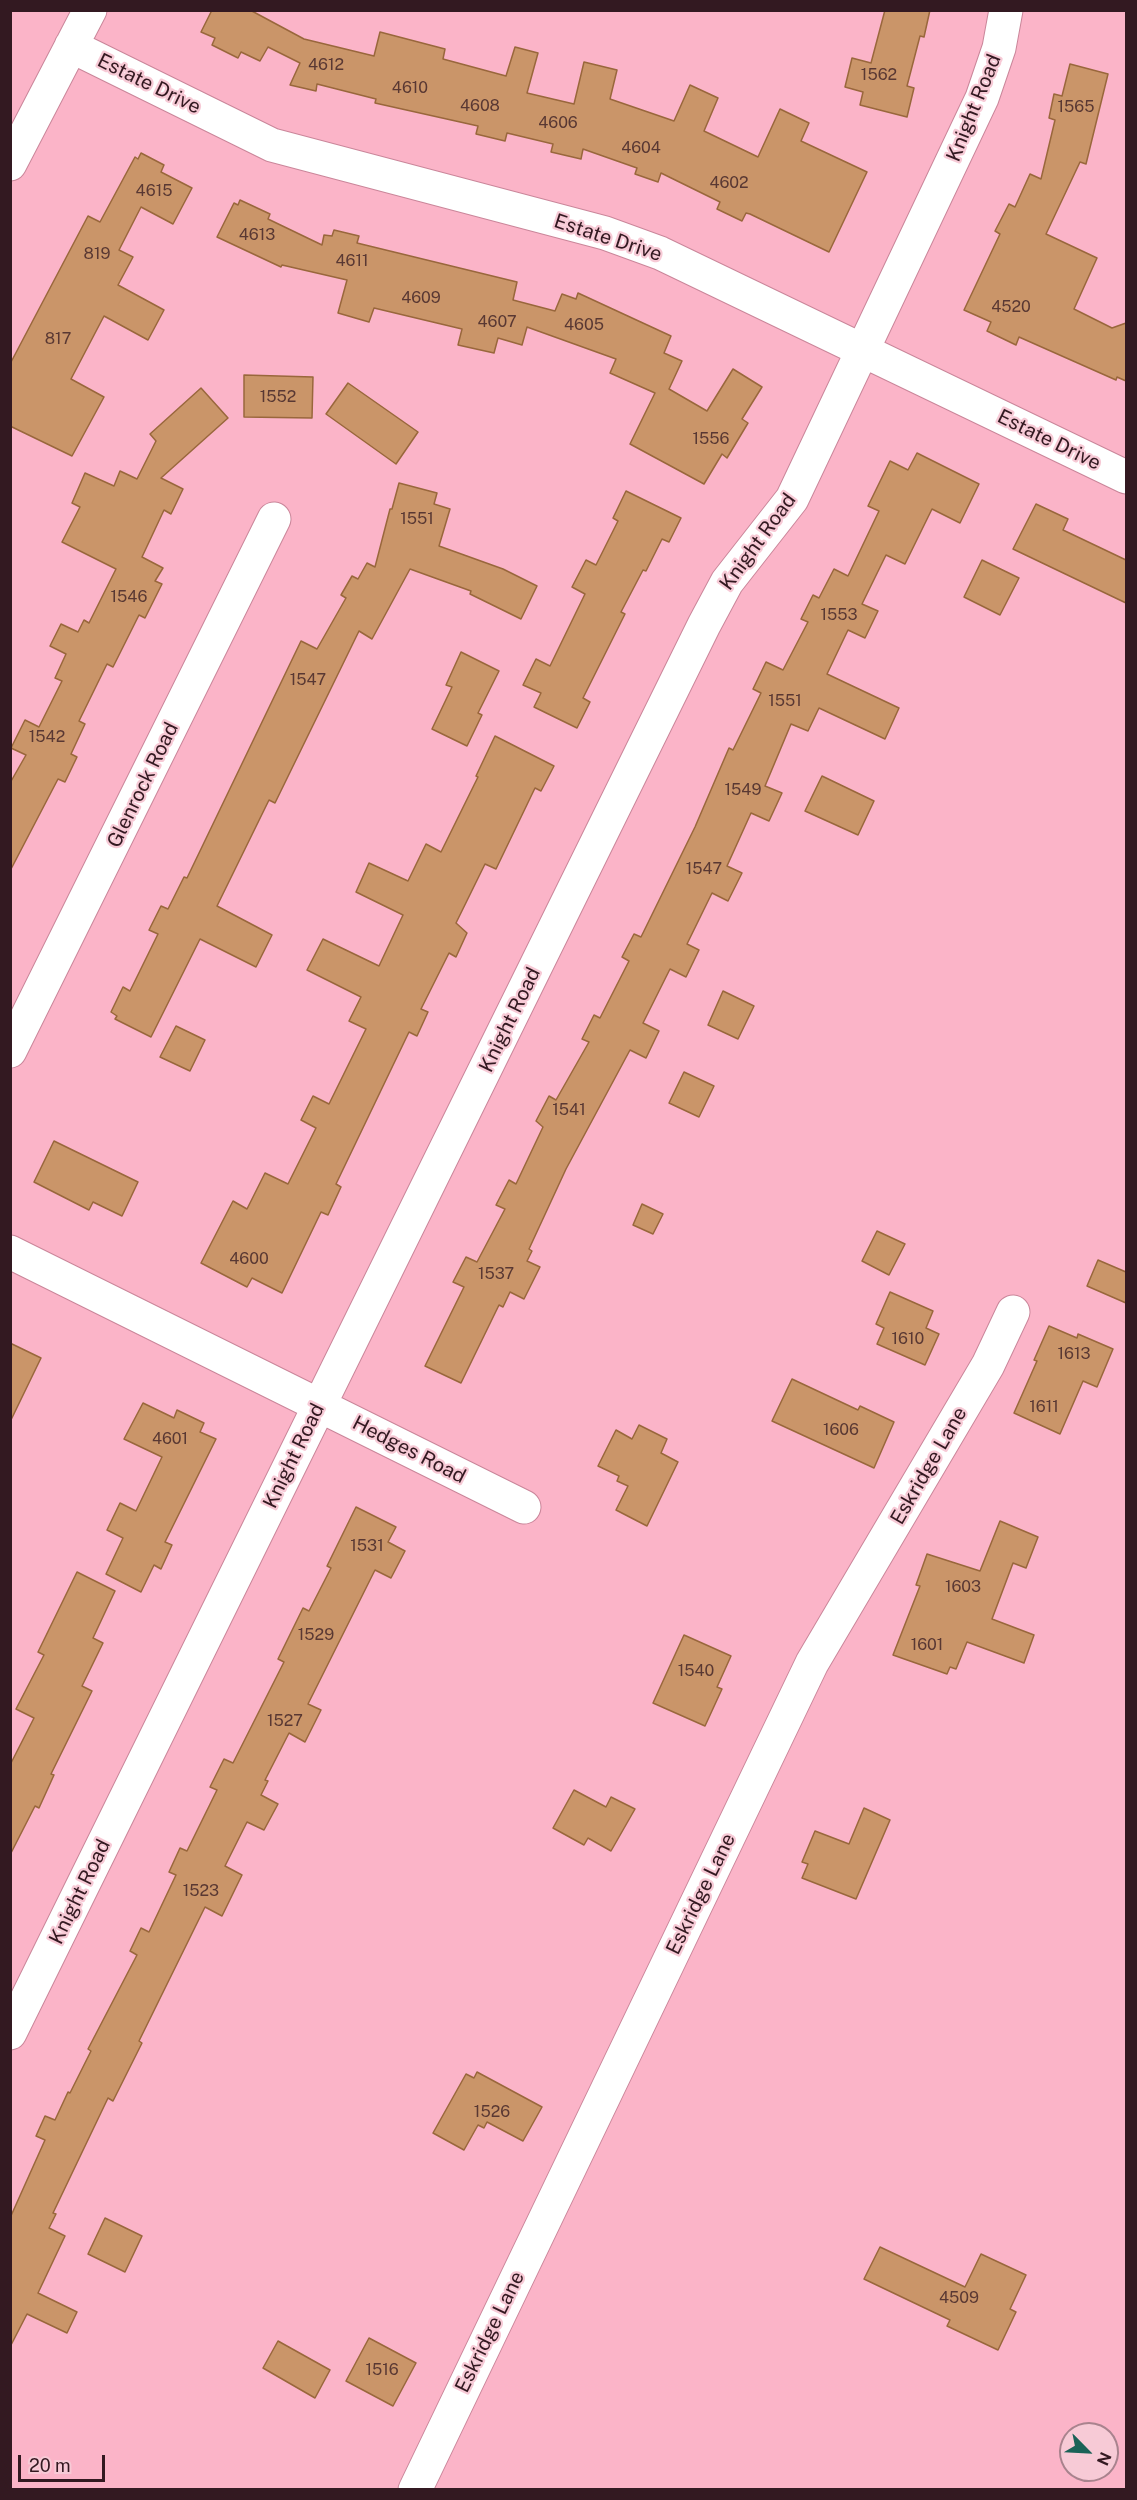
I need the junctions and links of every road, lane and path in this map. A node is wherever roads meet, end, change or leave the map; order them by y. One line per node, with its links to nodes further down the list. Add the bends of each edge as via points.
1 (90, 10): 3 (street)
2 (1006, 10): 5 (street, Knight Road, via 999,48 982,98)
3 (71, 46): 4 (street); 5 (street, Estate Drive, via 272,145 605,233 660,253)
4 (10, 164)
5 (864, 350): 6 (street, Estate Drive); 11 (street, Knight Road, via 792,499 727,582 704,625)
6 (1126, 477)
7 (274, 519): 8 (street, Glenrock Road)
8 (10, 1051)
9 (10, 1252): 11 (street, Hedges Road)
10 (1013, 1312): 14 (street, Eskridge Lane, via 988,1365 812,1663)
11 (319, 1405): 12 (street, Hedges Road); 13 (street, Knight Road)
12 (524, 1507)
13 (10, 2033)
14 (414, 2490)

